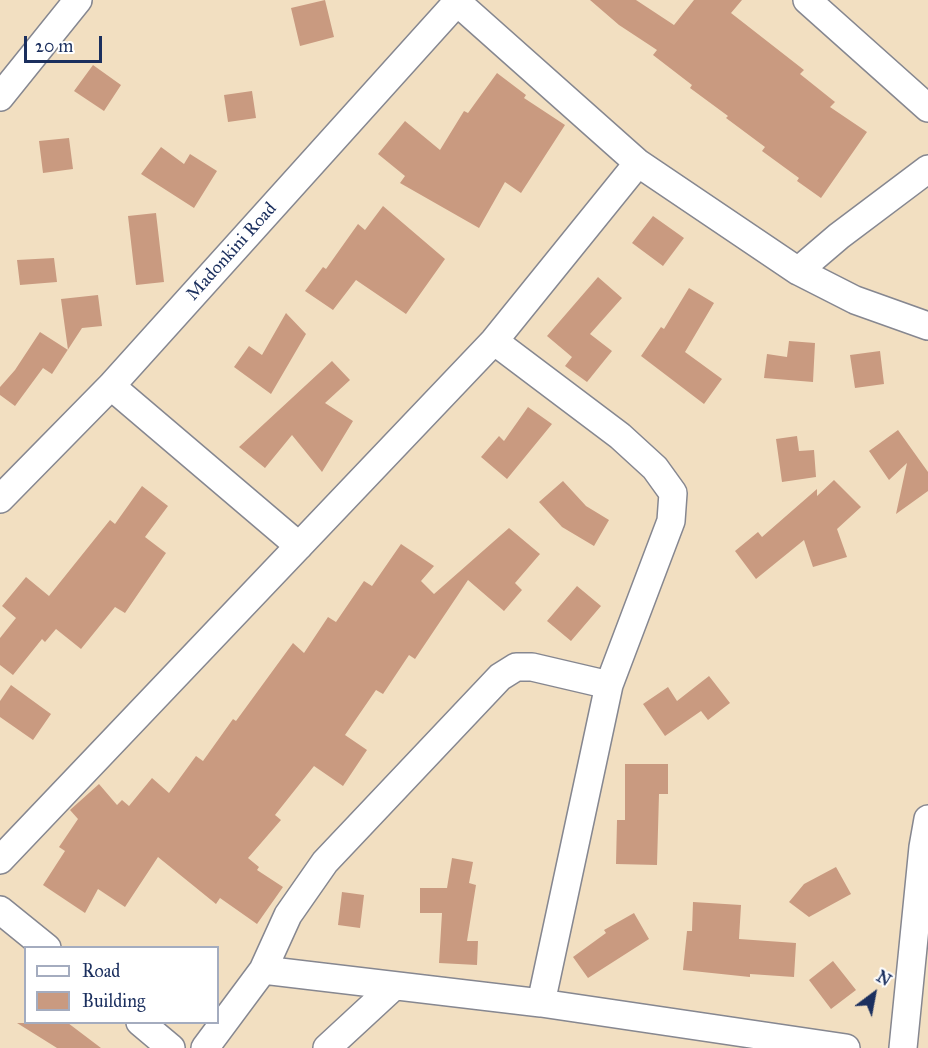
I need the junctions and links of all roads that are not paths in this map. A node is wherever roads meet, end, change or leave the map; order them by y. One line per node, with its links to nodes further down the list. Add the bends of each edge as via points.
1 (78, 0): 4 (street)
2 (807, 0): 5 (street)
3 (458, 1): 6 (street); 11 (street, Madonkini Road)
4 (0, 97)
5 (928, 108)
6 (638, 163): 8 (street); 10 (street)
7 (928, 169): 8 (street)
8 (798, 271): 9 (street, via 855,300)
9 (928, 326)
10 (494, 341): 13 (street); 14 (street, via 620,436 655,468 673,493 670,521)
11 (111, 386): 12 (street, Madonkini Road); 13 (street)
12 (0, 499)
13 (298, 546): 16 (street)
14 (609, 684): 19 (street, via 531,667 516,667 500,677 324,862 288,915); 21 (street)
15 (928, 819): 27 (street)
16 (0, 860)
17 (0, 910): 18 (street)
18 (45, 946)
19 (263, 970): 20 (street); 24 (street)
20 (393, 987): 21 (street); 25 (street)
21 (541, 1003): 26 (street)
22 (141, 1024): 23 (street)
23 (171, 1048)
24 (205, 1048)
25 (327, 1048)
26 (846, 1048)
27 (903, 1048)

